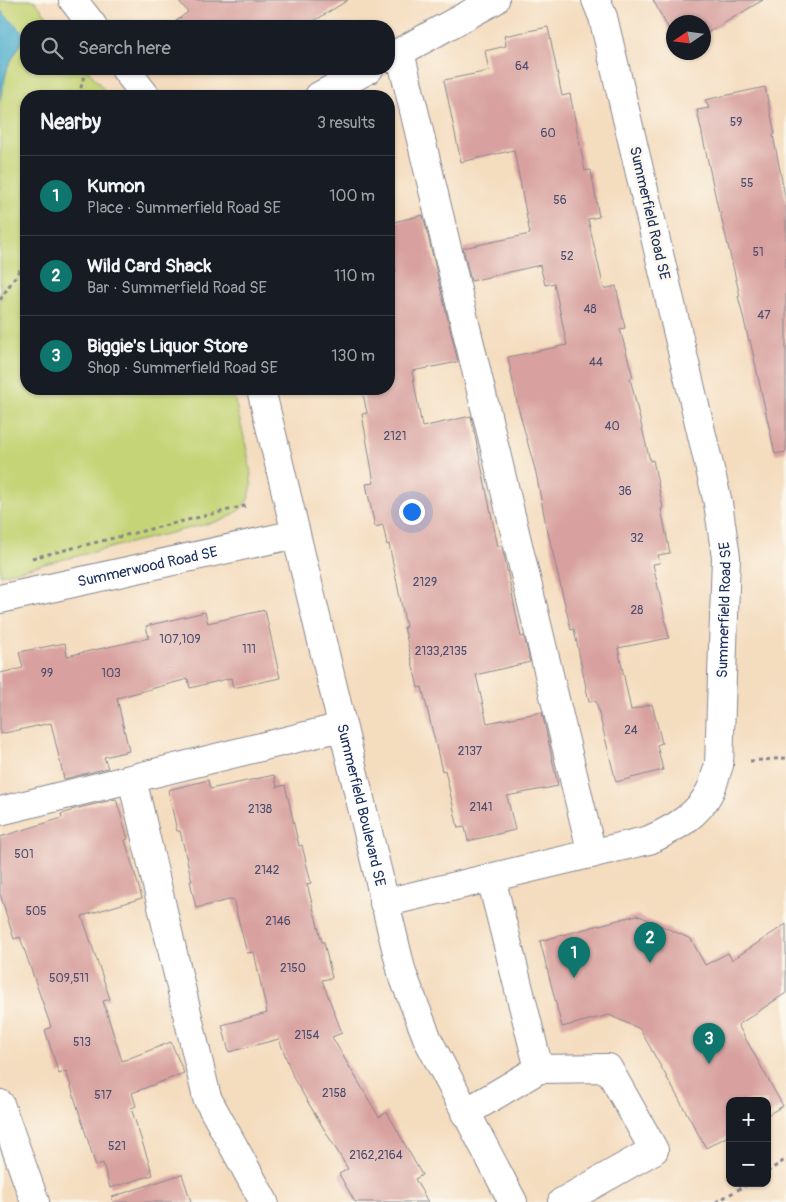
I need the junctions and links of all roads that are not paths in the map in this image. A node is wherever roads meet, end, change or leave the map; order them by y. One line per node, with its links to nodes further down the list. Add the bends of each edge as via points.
1 (73, 0): 4 (street)
2 (495, 0): 5 (street)
3 (596, 0): 17 (street, Summerfield Road SE, via 603,17 718,503 726,557 719,765 710,792 694,814 671,830 649,840)
4 (88, 20)
5 (395, 54)
6 (395, 59): 17 (street)
7 (130, 75): 9 (street)
8 (358, 75): 10 (street)
9 (141, 90)
10 (330, 90)
11 (262, 395): 12 (street, Summerfield Boulevard SE)
12 (296, 534): 13 (street, Summerwood Road SE); 14 (street, Summerfield Boulevard SE)
13 (0, 599)
14 (342, 727): 15 (street); 19 (street, Summerfield Boulevard SE)
15 (132, 779): 16 (street); 24 (street, via 207,1098)
16 (0, 811)
17 (592, 854): 18 (street, Summerfield Road SE)
18 (491, 878): 19 (street, Summerfield Road SE); 20 (street)
19 (384, 903): 22 (street, Summerfield Boulevard SE, via 402,973 428,1040)
20 (539, 1069): 22 (street); 26 (street, via 608,1068 654,1150)
21 (0, 1104): 23 (street)
22 (465, 1113): 25 (street, Summerfield Boulevard SE)
23 (35, 1202)
24 (264, 1202)
25 (513, 1202)
26 (562, 1202)

